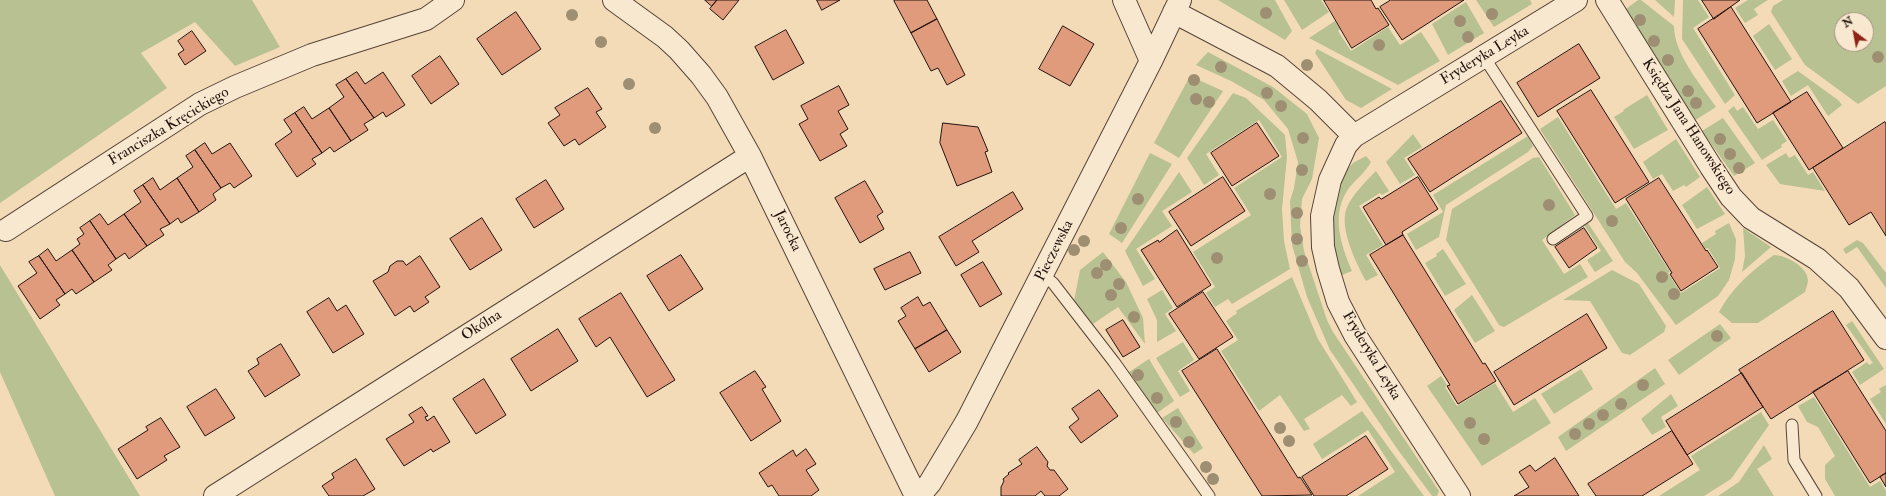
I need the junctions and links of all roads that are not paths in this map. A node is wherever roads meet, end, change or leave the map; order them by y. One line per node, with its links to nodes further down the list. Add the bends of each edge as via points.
1 (453, 0): 11 (street, Franciszka Kręcickiego, via 426,19 312,55 200,104)
2 (614, 0): 10 (street, Jarocka, via 679,50 701,75 717,97)
3 (1124, 0): 8 (street)
4 (1576, 0): 7 (street, Fryderyka Leyka)
5 (1607, 0): 14 (street, Księdza Jana Hanowskiego, via 1731,197 1751,218 1817,260 1849,288)
6 (1177, 6): 8 (street, Pieczewska); 9 (street, via 1277,66 1318,100)
7 (1484, 57): 9 (street, Fryderyka Leyka); 12 (lane, via 1587,216)
8 (1151, 61): 13 (street, Pieczewska)
9 (1354, 136): 20 (street, Fryderyka Leyka, via 1346,145 1330,180 1322,216 1323,247 1328,269 1338,302 1355,335)
10 (750, 156): 16 (street, Okólna); 17 (street, Jarocka)
11 (6, 230)
12 (1553, 239)
13 (1043, 275): 18 (street, Pieczewska, via 967,420 930,483); 19 (lane, via 1053,283 1114,362)
14 (1886, 338)
15 (1792, 425): 21 (lane, via 1794,460)
16 (215, 496)
17 (916, 496)
18 (919, 496)
19 (1209, 496)
20 (1459, 496)
21 (1816, 496)

